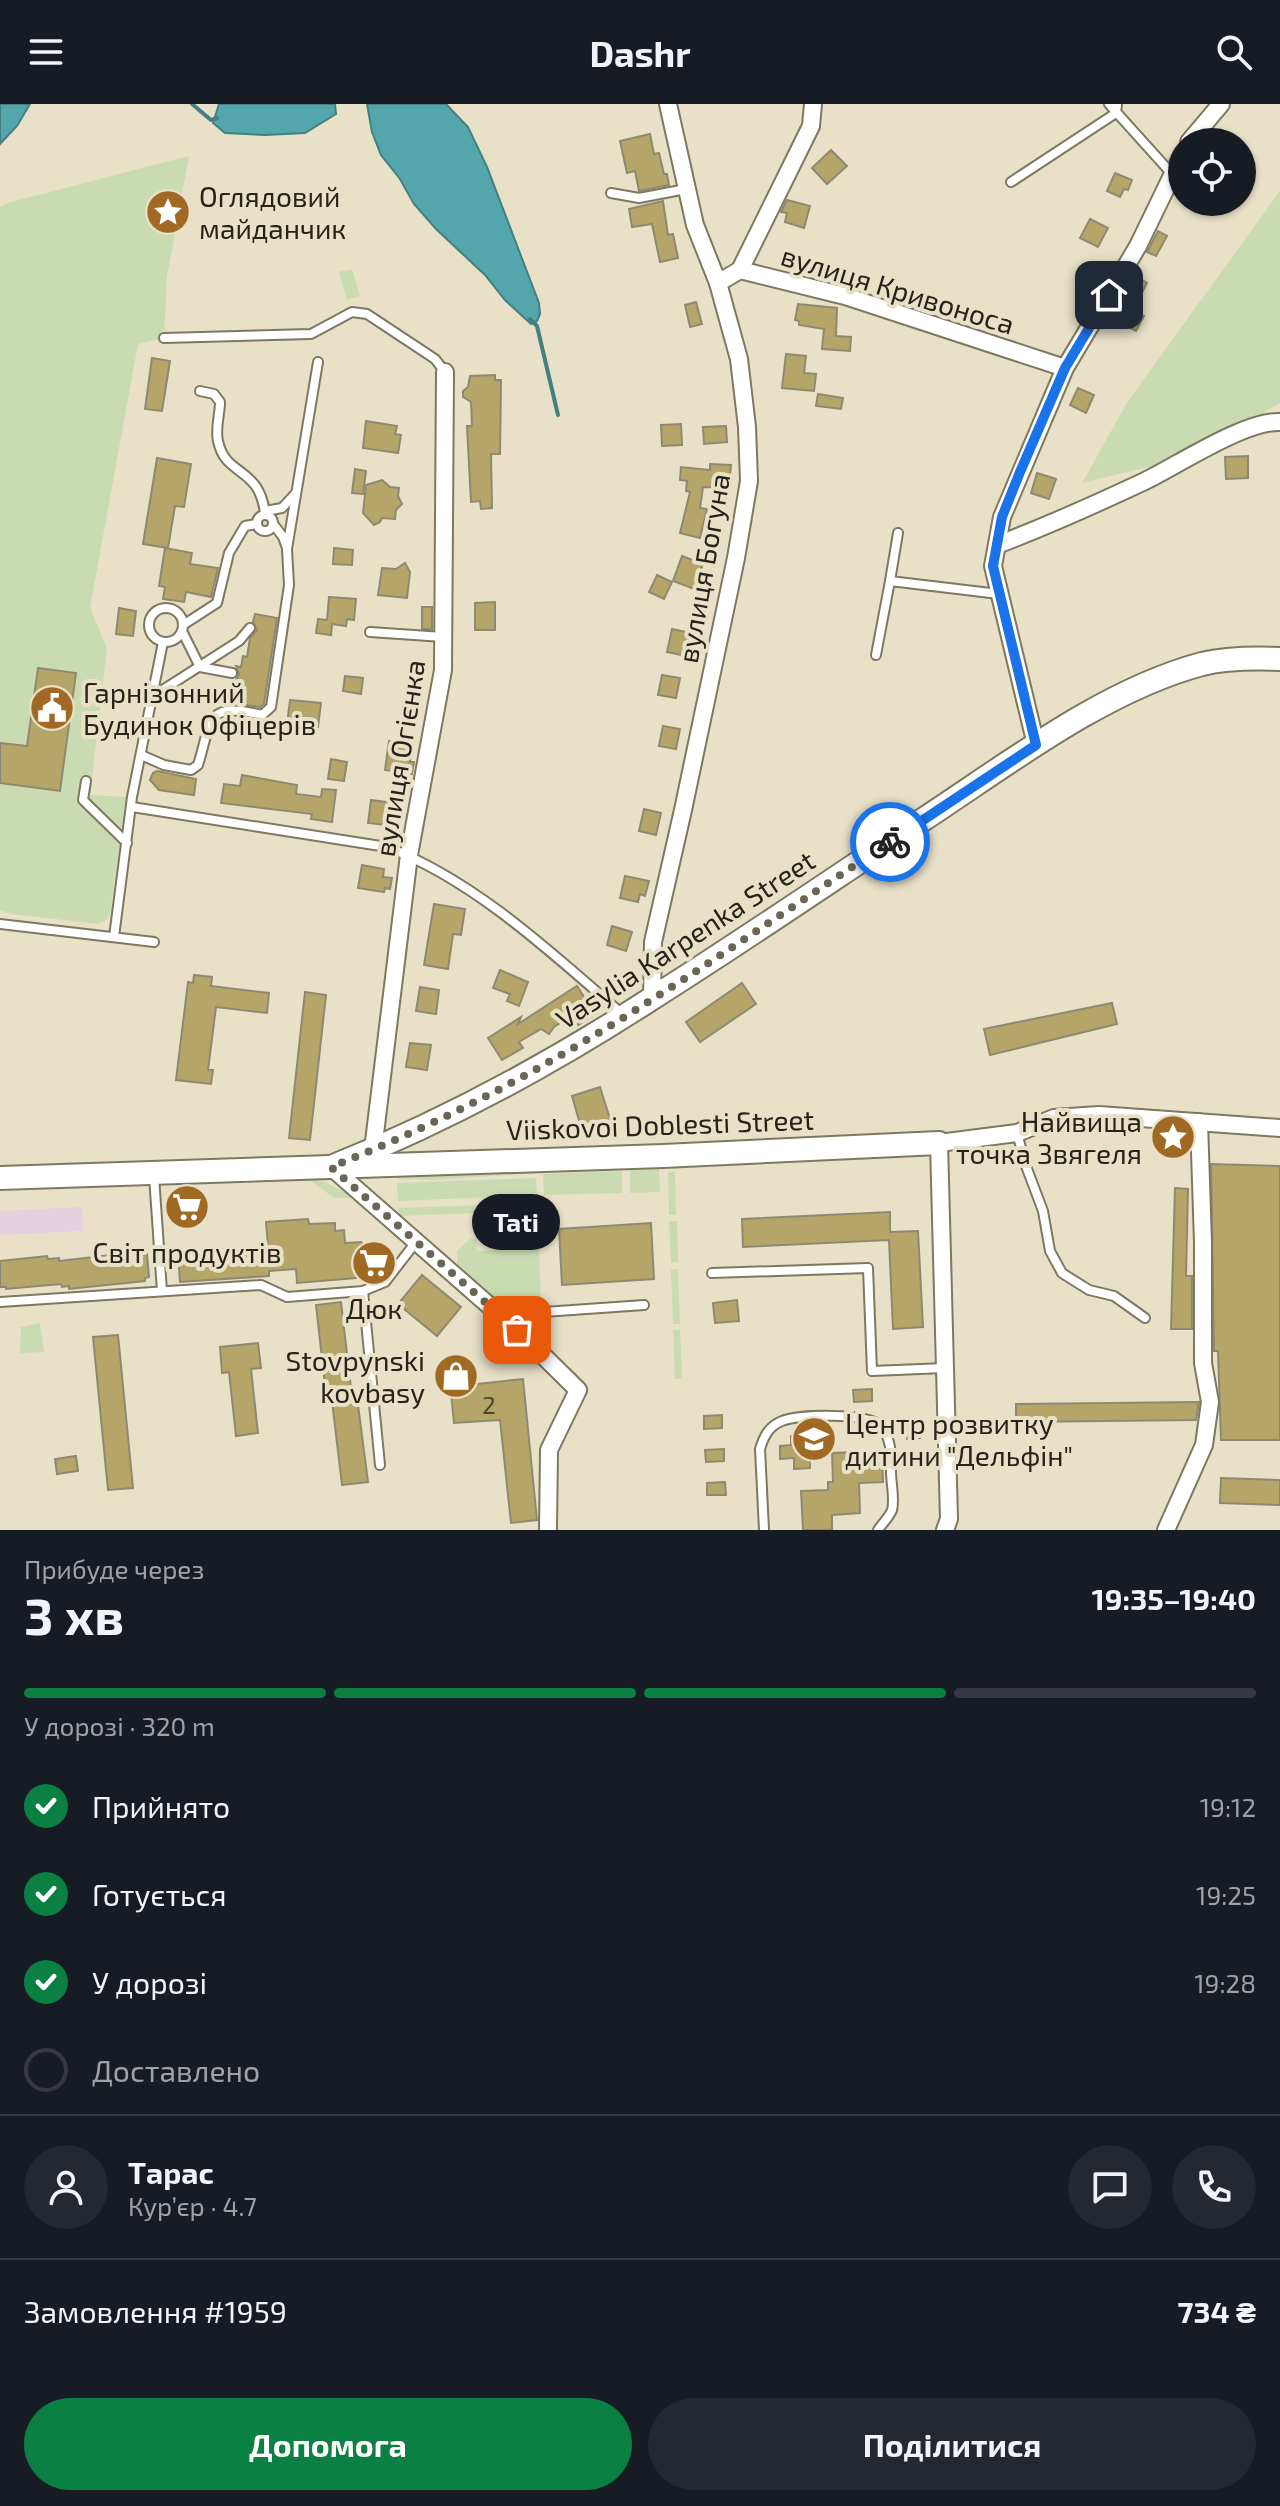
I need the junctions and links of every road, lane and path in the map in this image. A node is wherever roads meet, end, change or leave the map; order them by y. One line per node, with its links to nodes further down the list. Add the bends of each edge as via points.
1 (668, 104): 10 (street, вулиця Богуна)
2 (813, 104): 12 (street, via 811,126)
3 (1109, 104): 5 (lane)
4 (1221, 104): 6 (street)
5 (1117, 108): 7 (lane); 8 (lane)
6 (1201, 128)
7 (1168, 169)
8 (1011, 182)
9 (1168, 185): 16 (street)
10 (686, 189): 11 (lane, via 639,198); 13 (street, вулиця Богуна)
11 (611, 193)
12 (740, 270): 13 (street, вулиця Кривоноса); 16 (street, вулиця Кривоноса, via 845,296)
13 (718, 283): 48 (street, вулиця Богуна, via 739,359 749,481 653,942)
14 (164, 338): 17 (lane, via 311,334 352,312 367,314 435,359)
15 (318, 362): 20 (lane)
16 (1065, 368): 25 (street, via 1002,517)
17 (445, 372): 32 (street, вулиця Огієнка)
18 (200, 391): 21 (lane, via 214,394 220,402 217,439 229,463 259,488)
19 (1280, 422): 25 (street, via 1268,421 1235,435)
20 (297, 492): 21 (lane, via 282,508); 26 (lane)
21 (265, 512): 22 (lane); 23 (lane)
22 (257, 524): 23 (lane, via 265,531); 29 (lane, via 245,526 234,541 219,600)
23 (274, 525): 26 (lane)
24 (898, 533): 27 (lane)
25 (997, 545): 28 (street, via 993,566)
26 (287, 549): 40 (lane, via 289,585 271,707 262,715 229,710 213,717 198,765 191,770)
27 (890, 581): 28 (lane); 34 (lane)
28 (999, 594): 39 (street)
29 (182, 628): 33 (lane, via 175,640); 33 (lane, via 174,611 158,611 149,626); 36 (lane)
30 (250, 628): 36 (lane)
31 (370, 632): 32 (lane)
32 (443, 637): 44 (street, вулиця Огієнка, via 443,670)
33 (163, 642): 38 (lane)
34 (876, 655)
35 (1280, 659): 39 (street, Vasylia Karpenka Street, via 1203,664 1132,689)
36 (200, 667): 37 (lane); 38 (lane)
37 (232, 673)
38 (151, 701): 40 (lane)
39 (1036, 745): 48 (street, Vasylia Karpenka Street)
40 (141, 755): 42 (lane)
41 (86, 781): 43 (lane, via 83,800)
42 (132, 807): 43 (lane); 44 (lane, via 387,847)
43 (127, 843): 46 (lane)
44 (409, 855): 49 (lane, via 499,910); 54 (street, вулиця Огієнка)
45 (0, 924): 46 (lane)
46 (114, 937): 47 (lane)
47 (154, 942)
48 (652, 999): 49 (street, Vasylia Karpenka Street)
49 (625, 1016): 54 (street, Vasylia Karpenka Street, via 542,1067)
50 (1199, 1122): 51 (street); 52 (street, via 1099,1115 1054,1118); 72 (street, via 1203,1363 1210,1402 1204,1445)
51 (1280, 1128)
52 (1017, 1133): 53 (street); 65 (lane, via 1043,1211 1050,1251 1062,1273 1089,1290 1114,1296)
53 (939, 1143): 55 (street, Viiskovoi Doblesti Street); 66 (street)
54 (373, 1150): 55 (street, Vasylia Karpenka Street)
55 (331, 1167): 56 (street, Viiskovoi Doblesti Street); 58 (street)
56 (153, 1172): 57 (street, Viiskovoi Doblesti Street); 60 (lane)
57 (0, 1178)
58 (417, 1241): 61 (lane, via 385,1282); 64 (street)
59 (712, 1273): 66 (lane, via 868,1268 872,1371)
60 (162, 1291): 61 (lane, via 261,1285 287,1297); 62 (lane)
61 (363, 1291): 67 (lane)
62 (0, 1302)
63 (644, 1305): 64 (lane)
64 (499, 1315): 68 (street, via 578,1390 549,1450)
65 (1145, 1318)
66 (945, 1368): 71 (street)
67 (380, 1465)
68 (548, 1530)
69 (764, 1530): 70 (lane, via 760,1449 773,1426 785,1420 863,1417 882,1427 890,1444 892,1509)
70 (878, 1530)
71 (945, 1530)
72 (1166, 1530)

